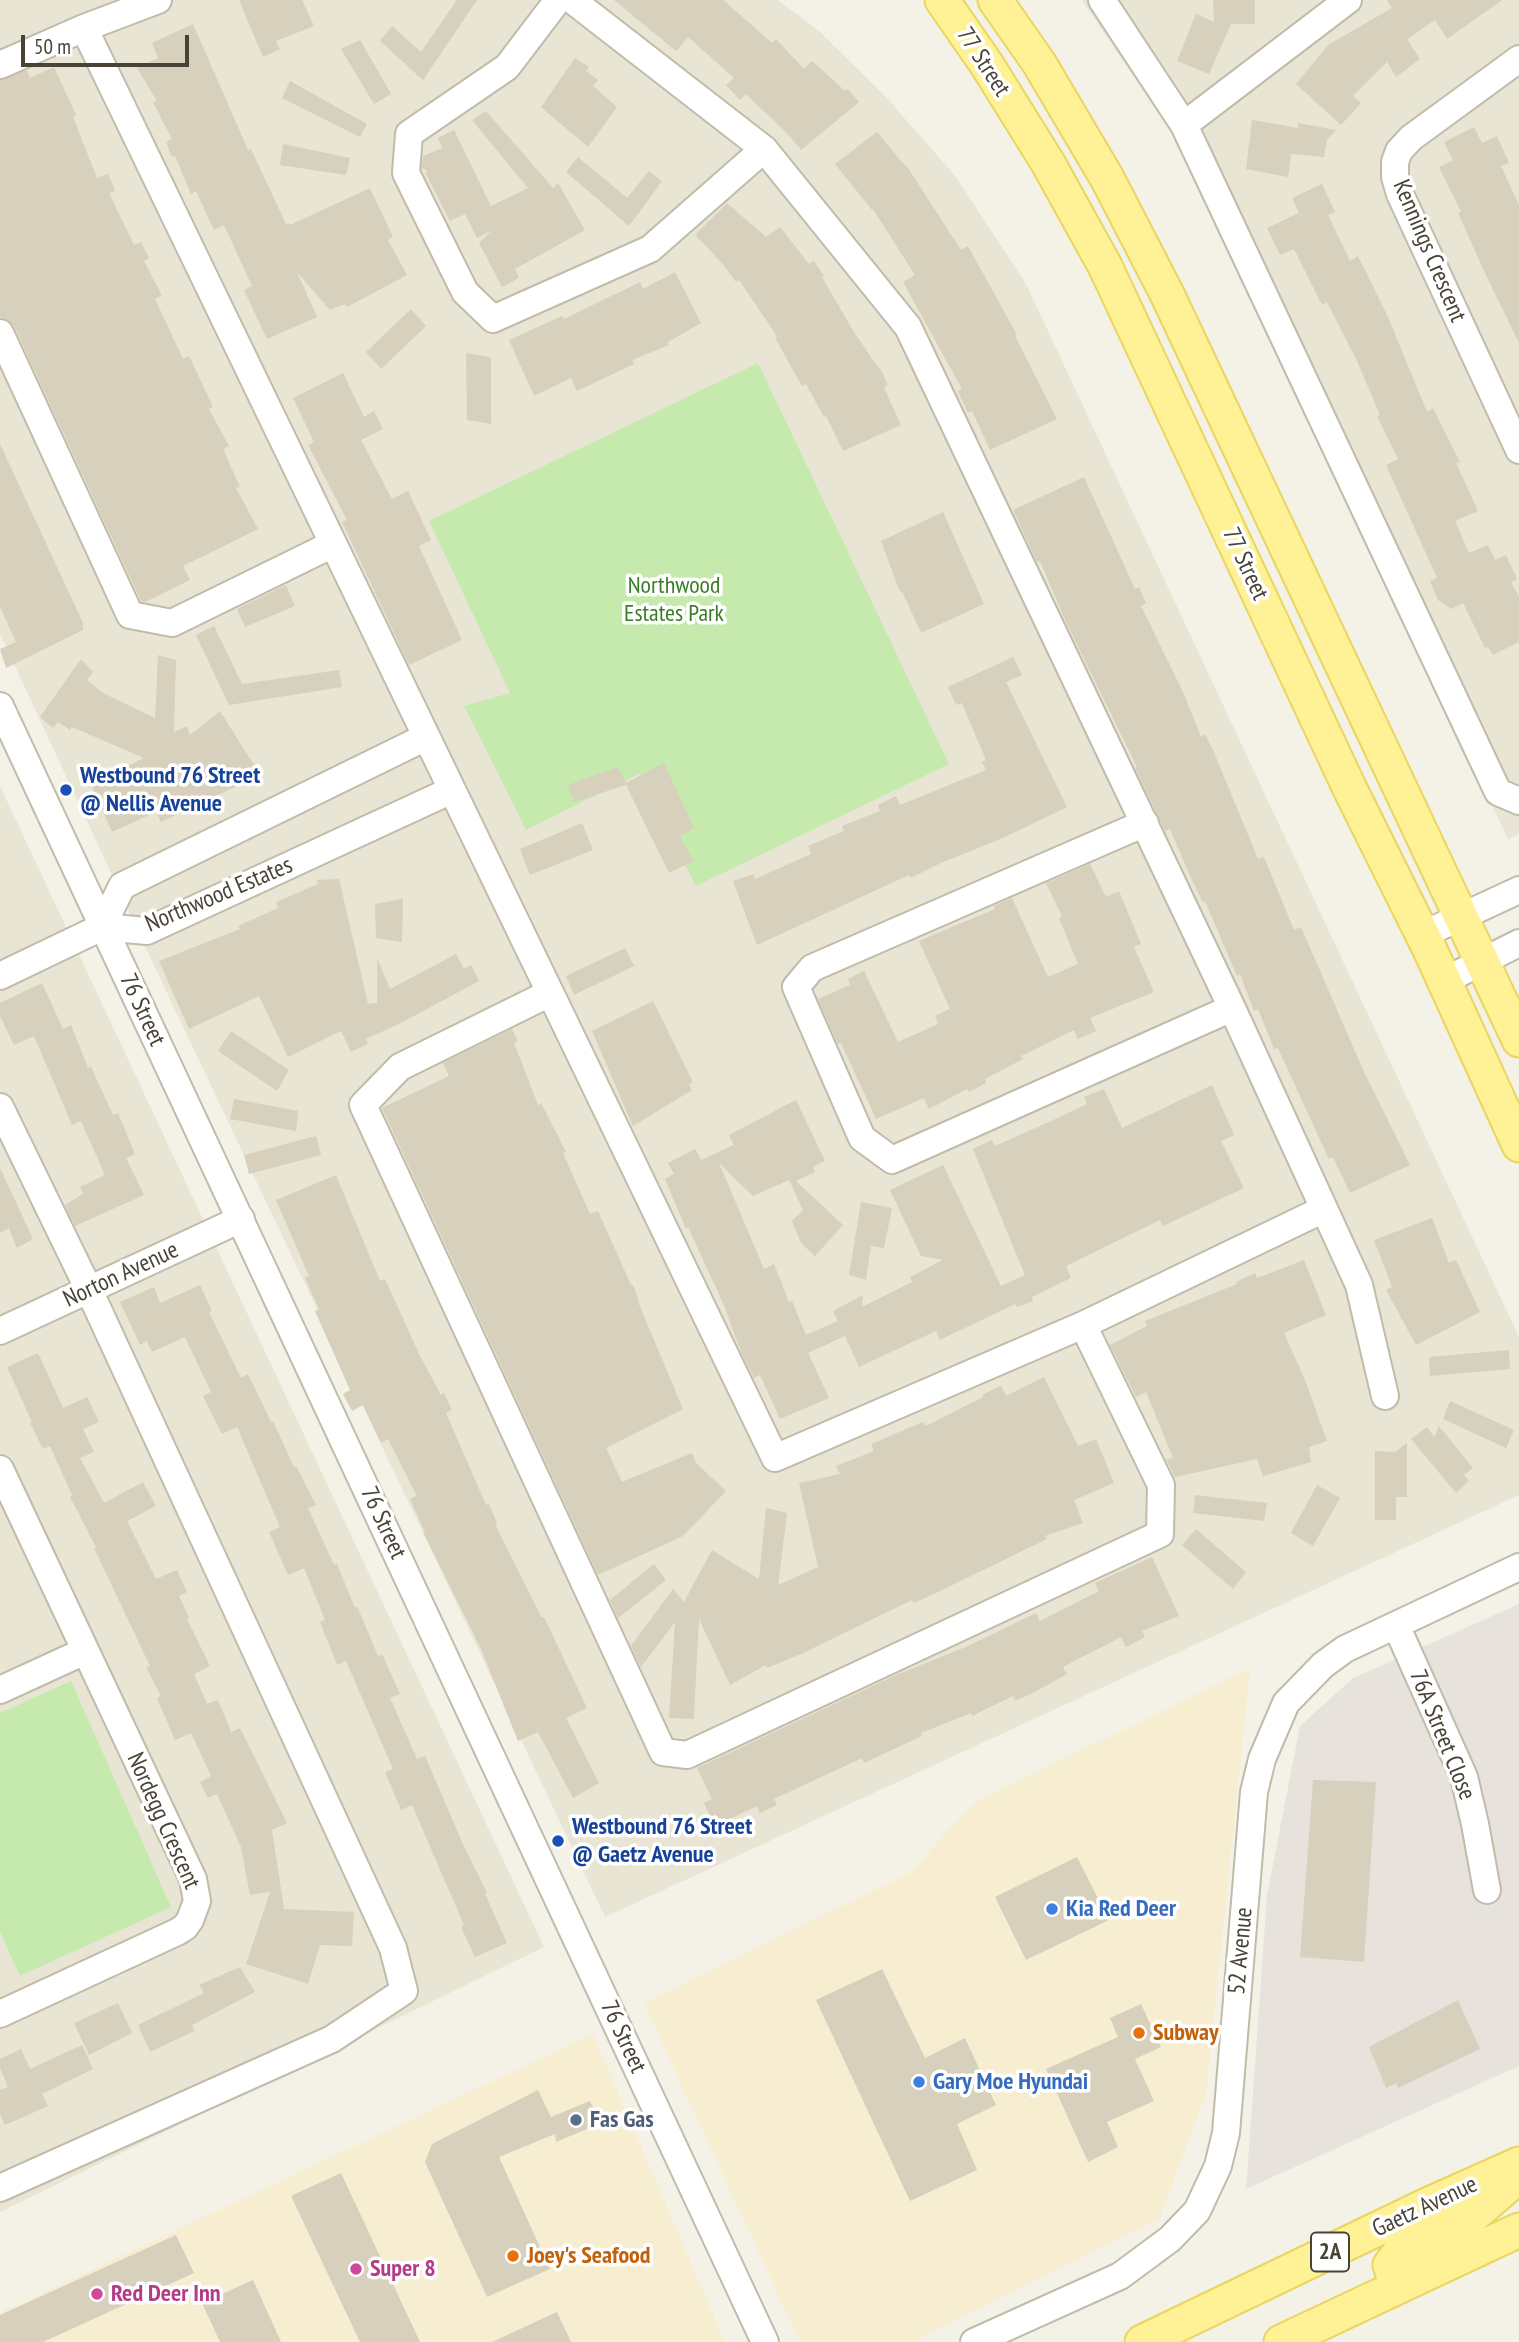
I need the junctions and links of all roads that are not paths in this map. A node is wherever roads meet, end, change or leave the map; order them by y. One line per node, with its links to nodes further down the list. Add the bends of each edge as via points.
1 (158, 0): 8 (street)
2 (558, 0): 12 (street, via 507,67 409,134 406,173 465,292 494,319 650,249)
3 (572, 0): 12 (street)
4 (942, 0): 22 (main road, 77 Street, via 1048,163 1105,266 1349,787 1376,808)
5 (995, 0): 22 (main road, 77 Street, via 1039,63 1107,178 1167,294)
6 (1102, 0): 11 (street)
7 (1348, 0): 11 (street)
8 (84, 28): 10 (street); 15 (street)
9 (1518, 62): 14 (street, Kennings Crescent, via 1411,138 1399,151 1395,177)
10 (0, 65)
11 (1184, 125): 19 (street, via 1498,792)
12 (764, 149): 20 (street, via 908,327)
13 (0, 333): 15 (street, via 130,615 172,623)
14 (1519, 450)
15 (333, 544): 17 (street)
16 (0, 706): 23 (street, 76 Street)
17 (426, 737): 18 (street); 23 (street, Northwood Estates, via 122,886)
18 (452, 790): 23 (street, Northwood Estates, via 147,931); 28 (street)
19 (1519, 801)
20 (1144, 823): 29 (street); 29 (street, via 812,968 796,987 862,1138 892,1160)
21 (1519, 890): 22 (street)
22 (1441, 926): 25 (main road, via 1457,948); 27 (main road, 77 Street)
23 (102, 927): 26 (street); 35 (street, 76 Street)
24 (1519, 943): 25 (street)
25 (1483, 960): 27 (street); 30 (main road)
26 (0, 976)
27 (1444, 981): 32 (main road, 77 Street)
28 (550, 993): 37 (street, via 775,1458); 37 (street, via 400,1067 363,1105 663,1752 687,1755 1160,1534 1161,1485)
29 (1232, 1008): 34 (street)
30 (1519, 1040)
31 (0, 1107): 33 (street)
32 (1519, 1144)
33 (8, 1145): 36 (street)
34 (1324, 1209): 37 (street); 39 (street, via 1359,1285)
35 (241, 1219): 36 (street, Norton Avenue); 53 (street, 76 Street)
36 (89, 1290): 38 (street, Norton Avenue); 50 (street, via 393,1948 404,1991 332,2039)
37 (1083, 1325)
38 (0, 1331)
39 (1385, 1395)
40 (0, 1469): 41 (street, Nordegg Crescent)
41 (9, 1512): 44 (street, Nordegg Crescent)
42 (1519, 1567): 43 (street, 52 Avenue)
43 (1396, 1625): 46 (street, 76A Street Close, via 1464,1777); 54 (street, 52 Avenue, via 1345,1649 1302,1684 1286,1703 1262,1759 1254,1792 1226,2133 1197,2211 1170,2239 1120,2276)
44 (85, 1650): 45 (street); 47 (street, Nordegg Crescent, via 193,1879 197,1901 190,1920 177,1932)
45 (0, 1690)
46 (1487, 1889)
47 (2, 2007)
48 (1519, 2164): 55 (main road, Gaetz Avenue / 2A)
49 (1519, 2176): 52 (main road, via 1469,2219 1399,2253 1390,2265)
50 (0, 2188)
51 (1519, 2230): 52 (main road, 2A)
52 (1397, 2287): 56 (main road, 2A)
53 (765, 2342)
54 (974, 2342)
55 (1142, 2342)
56 (1281, 2342)

